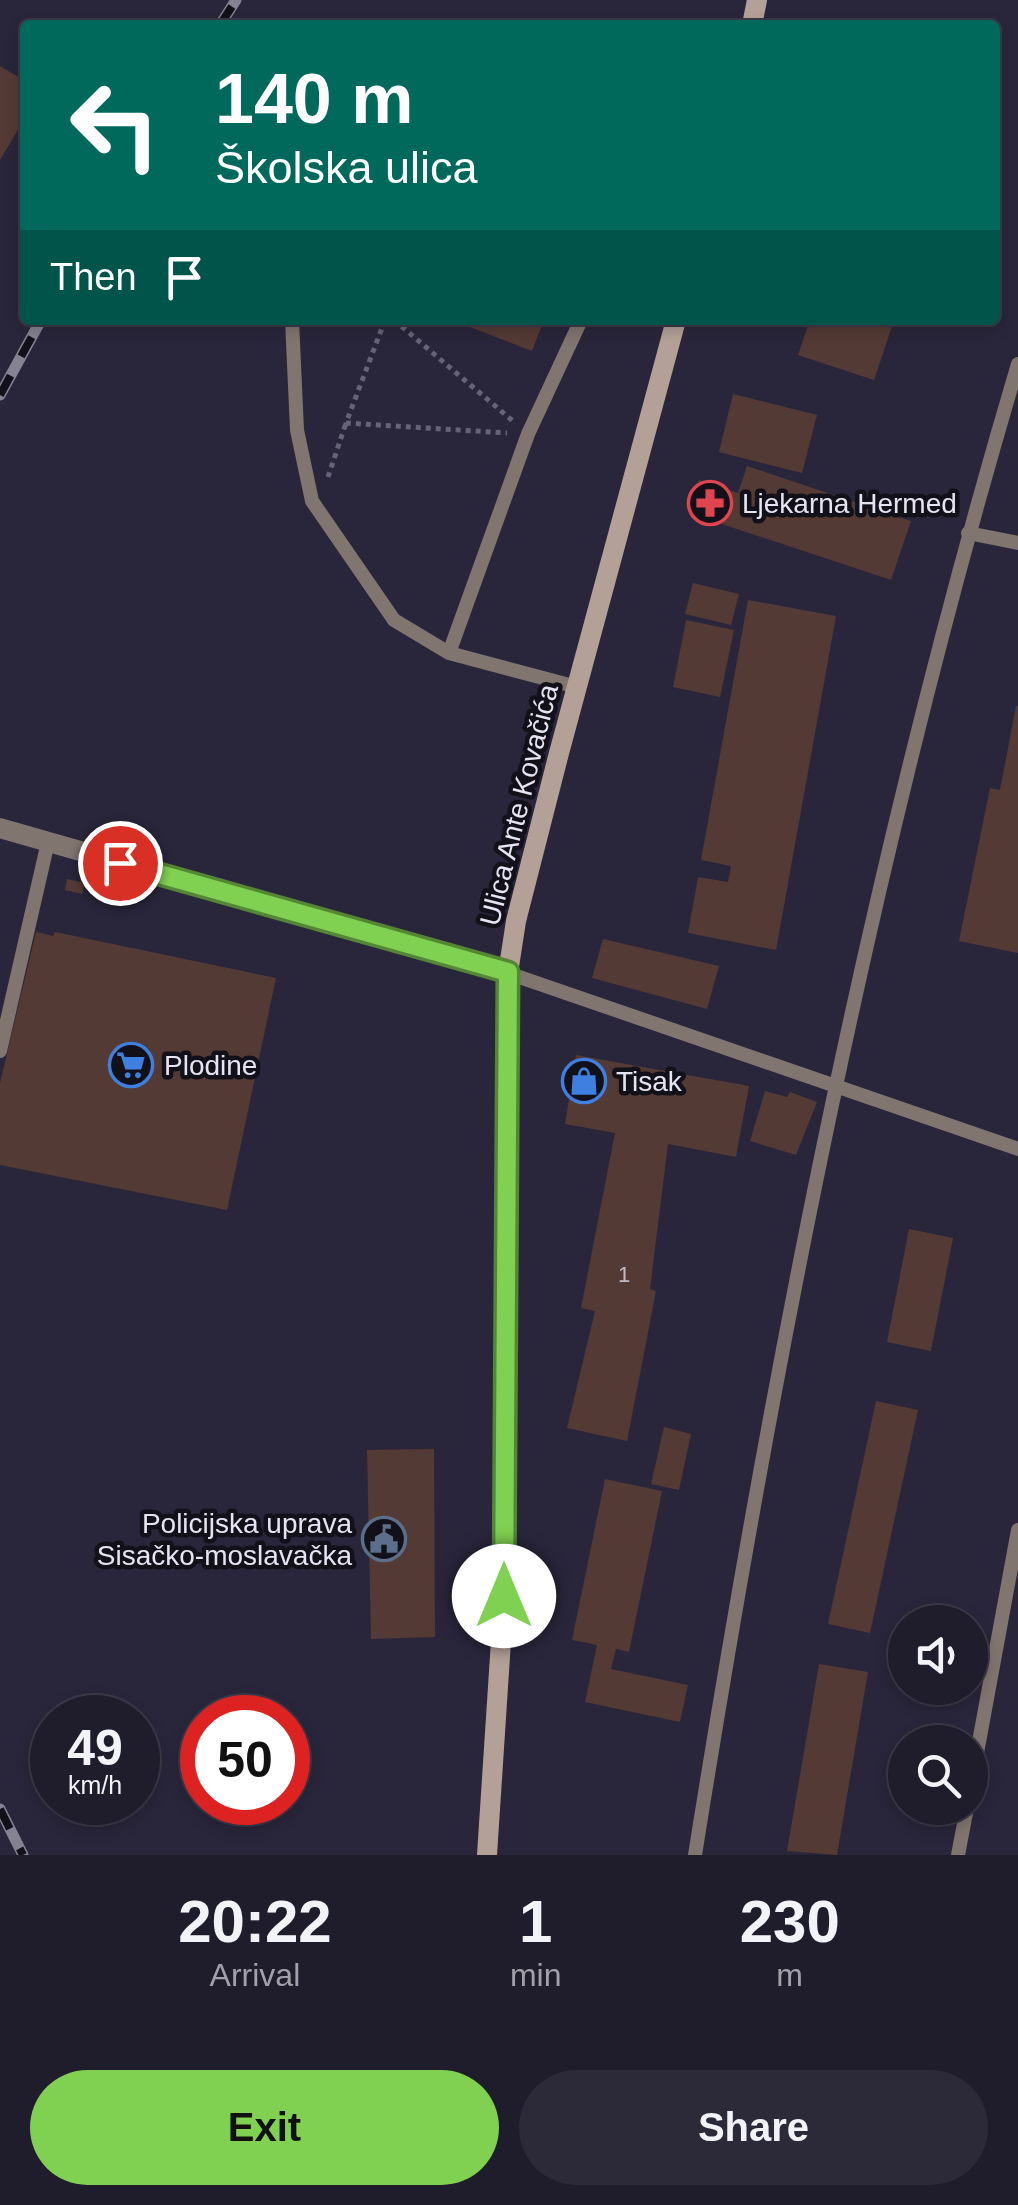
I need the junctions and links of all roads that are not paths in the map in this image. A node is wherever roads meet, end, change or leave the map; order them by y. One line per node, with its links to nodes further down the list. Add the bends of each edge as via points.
1 (292, 325): 7 (lane, via 296,430 312,500 394,620)
2 (579, 325): 7 (lane, via 528,434)
3 (675, 325): 8 (main road, Ulica Ante Kovačića)
4 (1018, 364): 5 (lane)
5 (968, 532): 6 (lane); 13 (lane)
6 (1018, 542)
7 (449, 653): 8 (lane)
8 (577, 688): 11 (main road, Ulica Ante Kovačića)
9 (0, 828): 10 (street)
10 (48, 842): 11 (street); 12 (lane)
11 (508, 972): 13 (lane); 18 (main road, Ulica Ante Kovačića, via 504,1596)
12 (0, 1051)
13 (835, 1084): 14 (lane); 19 (lane)
14 (1018, 1149)
15 (1018, 1530): 16 (lane)
16 (982, 1725)
17 (964, 1825): 20 (lane)
18 (487, 1855)
19 (695, 1855)
20 (958, 1855)

